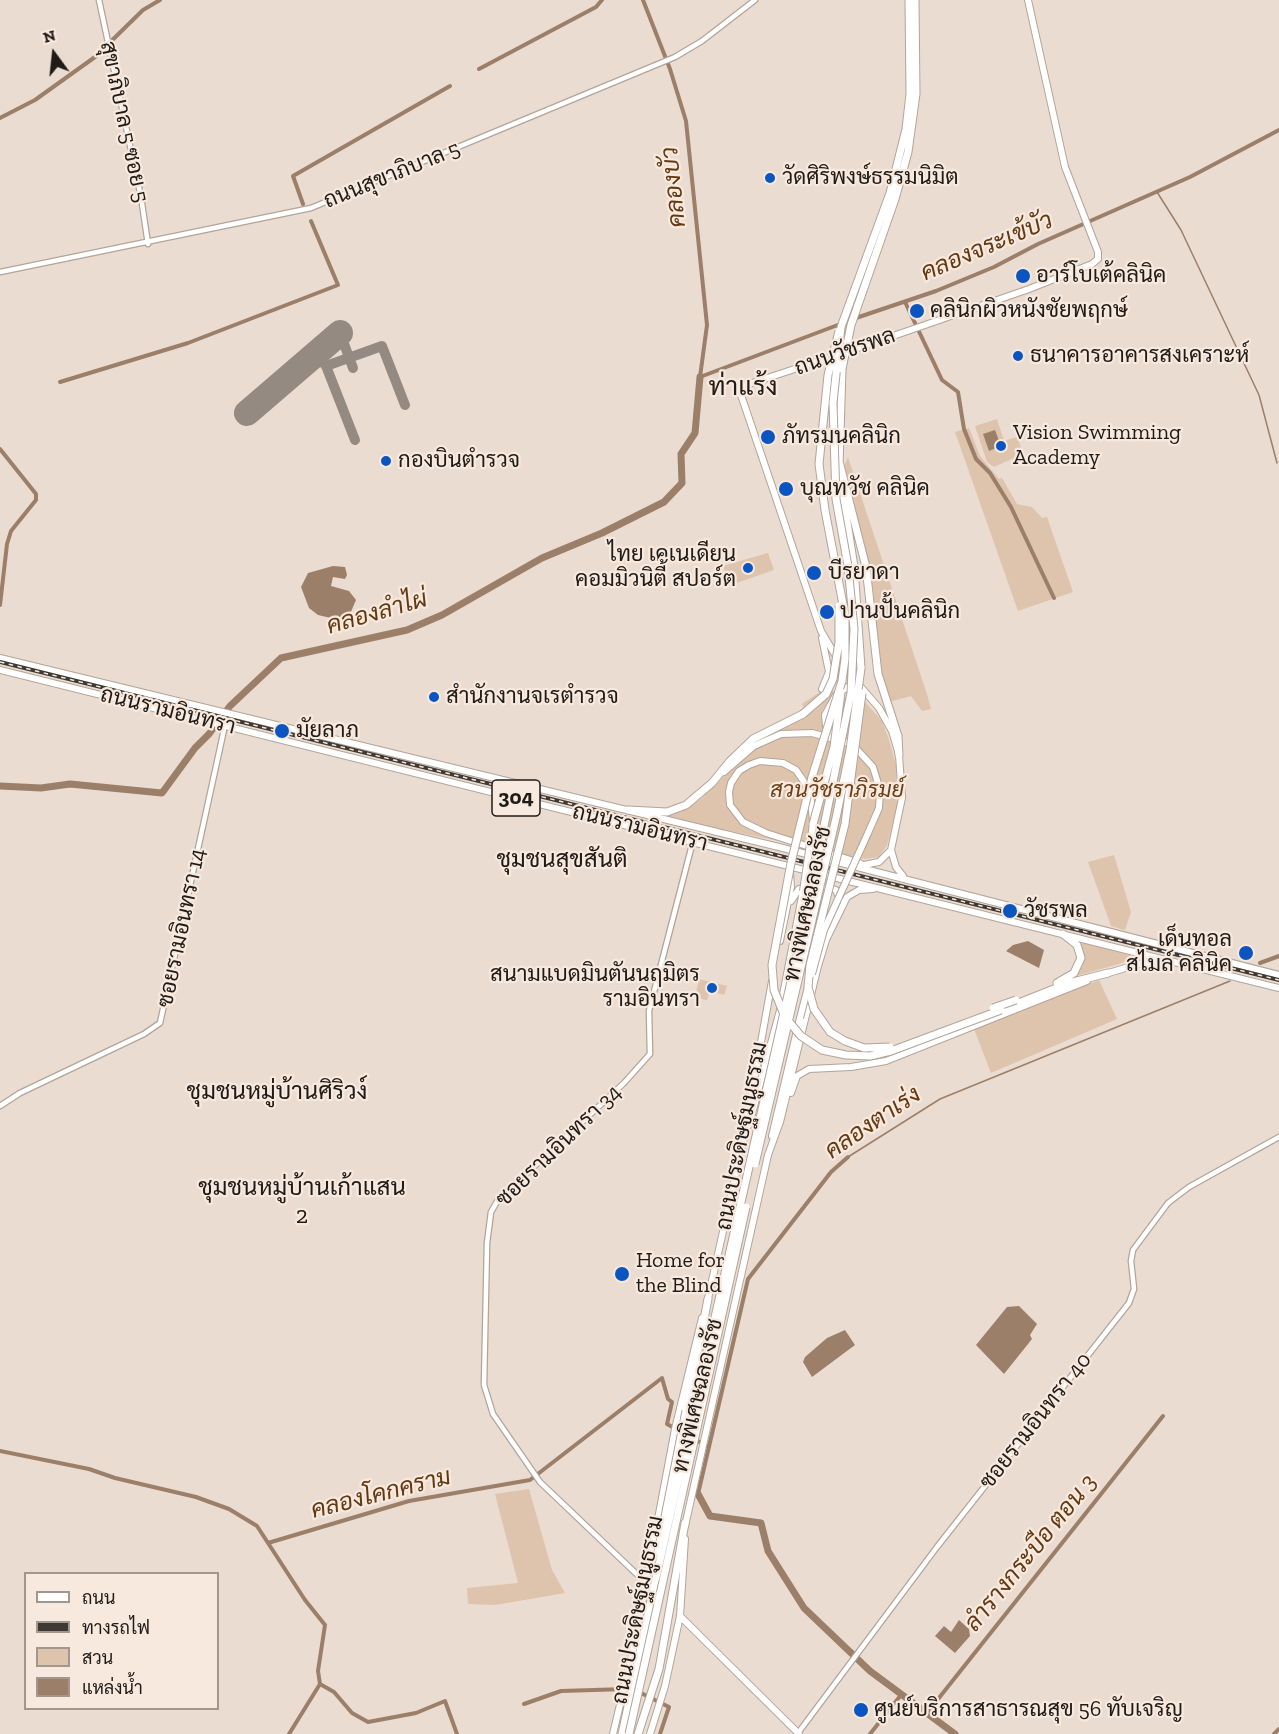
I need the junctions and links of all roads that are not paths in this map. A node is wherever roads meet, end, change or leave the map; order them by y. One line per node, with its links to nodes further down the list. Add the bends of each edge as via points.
1 (99, 0): 6 (street, สุขาภิบาล 5 ซอย 5)
2 (755, 0): 6 (street, ถนนสุขาภิบาล 5, via 675,57 438,158 311,208)
3 (909, 0): 8 (highway, ทางพิเศษฉลองรัช, bridge, via 910,94 901,150 890,193)
4 (915, 0): 9 (highway, ทางพิเศษฉลองรัช, bridge, via 916,94 912,129 895,199 851,325 839,402)
5 (1028, 0): 11 (main road, ถนนวัชรพล, via 1065,167 1099,256 1092,264 1029,289 743,386 741,390)
6 (148, 243): 7 (street, ถนนสุขาภิบาล 5)
7 (0, 272)
8 (841, 327): 10 (highway, bridge, via 828,375 819,464); 54 (highway, ทางพิเศษฉลองรัช, bridge, via 832,431 836,498 852,597 852,687 804,927)
9 (839, 461): 13 (highway, ทางพิเศษฉลองรัช, bridge, via 854,567); 24 (highway, via 866,567 878,674 901,745)
10 (837, 572): 15 (highway, bridge, via 845,626); 25 (highway, bridge, via 837,665 826,694 803,714 753,739)
11 (821, 630): 16 (main road, ถนนวัชรพล, via 840,663); 17 (main road, via 829,672 824,688 835,686)
12 (0, 658): 18 (main road, ถนนรามอินทรา / 304)
13 (861, 668): 37 (highway, bridge, via 858,740 845,824 810,965 808,987 814,1009 824,1025 840,1038 864,1048 879,1048 1016,1000 1063,980 1077,968 1079,949); 60 (highway, ทางพิเศษฉลองรัช, bridge, via 836,818)
14 (0, 670): 19 (main road, ถนนรามอินทรา / 304)
15 (842, 681): 27 (highway, bridge, via 834,747); 44 (highway, bridge, via 812,777 779,922 772,965 778,1003 808,1042 835,1054 856,1056 891,1051)
16 (858, 681): 17 (main road); 24 (main road, ถนนวัชรพล, via 886,721)
17 (836, 695): 21 (main road, bridge, via 825,715 826,726)
18 (165, 697): 19 (main road); 22 (main road, ถนนรามอินทรา / 304)
19 (162, 710): 20 (main road, ถนนรามอินทรา / 304)
20 (222, 725): 23 (main road, ถนนรามอินทรา / 304); 45 (street, ซอยรามอินทรา 14, via 160,1023 20,1092)
21 (838, 739): 25 (main road, bridge, via 812,733 781,734 766,739); 49 (main road, bridge, via 852,744 873,767 880,799 876,817 824,930)
22 (343, 740): 23 (main road); 26 (main road, ถนนรามอินทรา / 304)
23 (340, 753): 28 (main road, ถนนรามอินทรา / 304)
24 (900, 756): 29 (main road, ถนนวัชรพล, via 902,798)
25 (721, 774): 26 (highway, via 695,799 677,809 655,813)
26 (628, 810): 34 (main road, ถนนรามอินทรา / 304)
27 (813, 824): 31 (main road, bridge, via 809,792 796,770 783,763 755,763 739,771 731,783 729,798 733,812 743,822); 48 (main road, bridge, via 780,1010)
28 (693, 842): 30 (main road, ถนนรามอินทรา / 304); 55 (street, ซอยรามอินทรา 34, via 649,1011 650,1054 498,1200 491,1212 486,1268 484,1385 493,1414 537,1479)
29 (891, 850): 31 (main road, via 879,862); 32 (main road)
30 (774, 861): 33 (main road, ถนนรามอินทรา / 304); 35 (main road, ถนนประดิษฐ์มนูธรรม, via 791,873)
31 (864, 865): 32 (main road)
32 (903, 876): 34 (main road)
33 (880, 888): 36 (main road, via 853,892); 37 (main road, ถนนรามอินทรา / 304)
34 (946, 890): 38 (main road, ถนนรามอินทรา / 304)
35 (788, 906): 36 (main road, via 799,890 815,883 836,890); 48 (main road, ถนนประดิษฐ์มนูธรรม)
36 (841, 906): 46 (main road, ถนนประดิษฐ์มนูธรรม, via 818,966)
37 (1063, 934): 39 (main road, ถนนรามอินทรา / 304)
38 (1116, 935): 39 (main road); 42 (main road, ถนนรามอินทรา / 304)
39 (1113, 946): 40 (main road, ถนนรามอินทรา / 304)
40 (1190, 966): 41 (main road, via 1139,964); 43 (main road, ถนนรามอินทรา / 304)
41 (1108, 973): 44 (highway, via 1069,983)
42 (1279, 975)
43 (1279, 988)
44 (1003, 1012): 46 (main road, via 872,1064 802,1071)
45 (0, 1106)
46 (780, 1122): 49 (main road, ถนนประดิษฐ์มนูธรรม)
47 (1279, 1137): 57 (street, ซอยรามอินทรา 40, via 1190,1186 1168,1203 1133,1250 1134,1289 1129,1303)
48 (743, 1142): 50 (main road, ถนนประดิษฐ์มนูธรรม)
49 (768, 1155): 52 (main road, ถนนประดิษฐ์มนูธรรม)
50 (708, 1299): 51 (main road, ถนนประดิษฐ์มนูธรรม); 54 (highway, bridge, via 655,1564)
51 (670, 1454): 52 (main road, via 676,1467 683,1471); 55 (main road, ถนนประดิษฐ์มนูธรรม)
52 (699, 1459): 53 (main road, ถนนประดิษฐ์มนูธรรม)
53 (685, 1522): 56 (main road, ถนนประดิษฐ์มนูธรรม); 61 (highway, via 666,1632)
54 (656, 1578): 59 (highway, ทางพิเศษฉลองรัช)
55 (646, 1583): 58 (main road, ถนนประดิษฐ์มนูธรรม)
56 (680, 1617): 57 (main road); 62 (main road, ถนนประดิษฐ์มนูธรรม)
57 (798, 1733)
58 (613, 1734)
59 (622, 1734)
60 (629, 1734)
61 (638, 1734)
62 (650, 1734)

